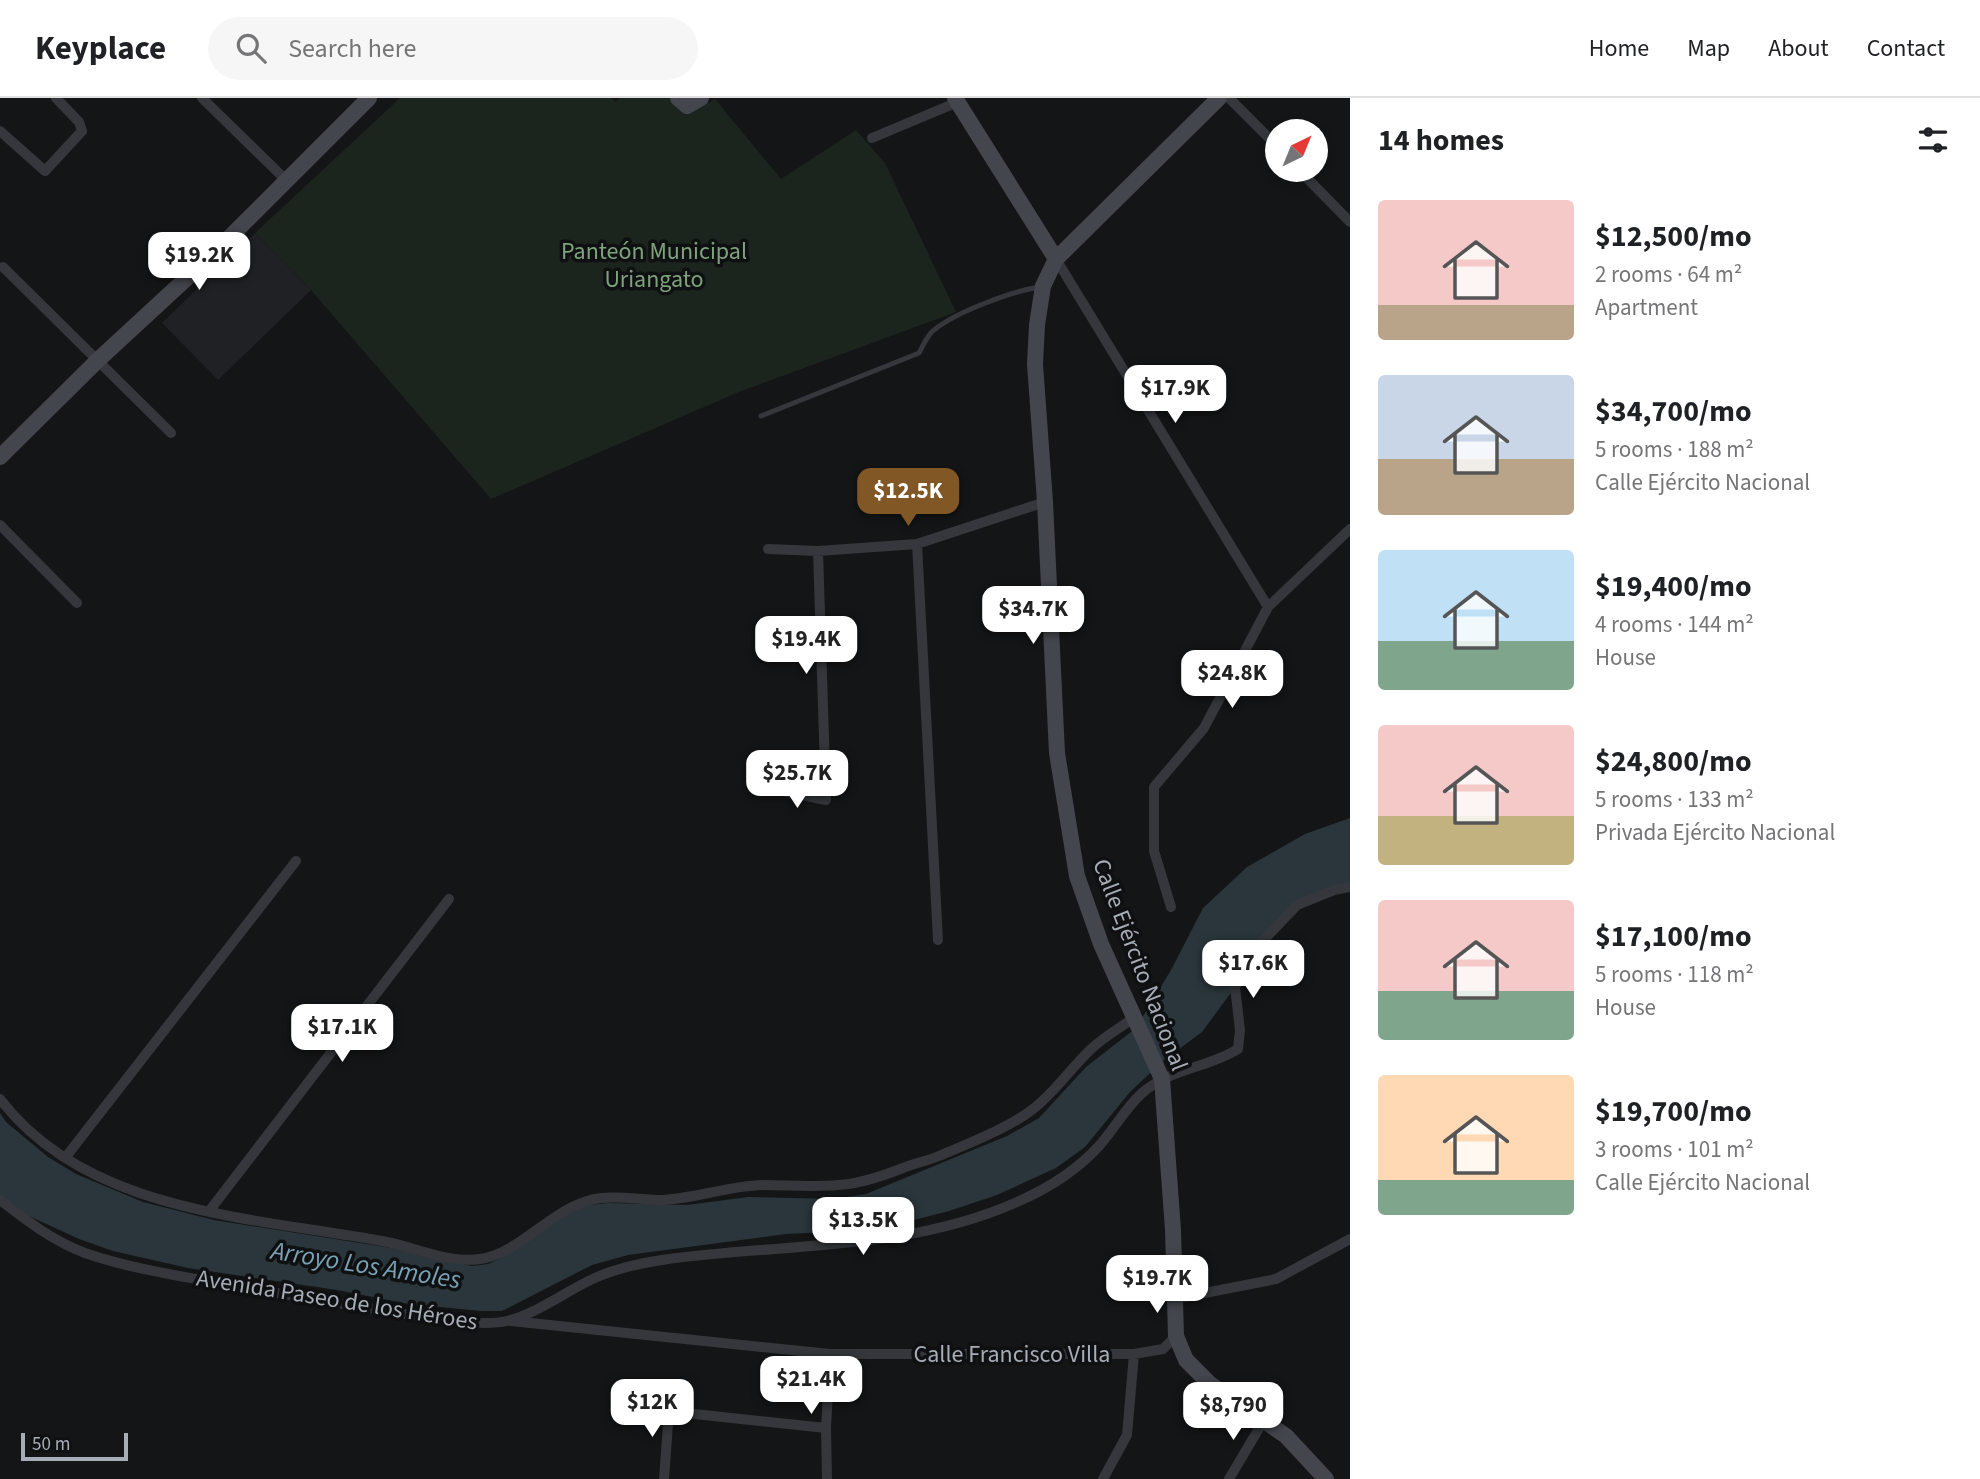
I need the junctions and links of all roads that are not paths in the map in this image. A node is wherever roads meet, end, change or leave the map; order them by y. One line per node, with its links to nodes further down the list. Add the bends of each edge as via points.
1 (56, 98): 7 (street, via 82,131 45,172)
2 (202, 98): 10 (street)
3 (369, 98): 10 (street)
4 (1219, 98): 13 (street, Calle Ejército Nacional)
5 (1229, 98): 8 (street)
6 (957, 100): 9 (street); 13 (street)
7 (0, 131)
8 (1265, 134)
9 (872, 138)
10 (287, 181): 16 (street)
11 (1311, 182): 12 (street)
12 (1350, 222)
13 (1056, 259): 15 (street, Calle Ejército Nacional); 27 (street)
14 (2, 267): 16 (street)
15 (1043, 286): 17 (lane, via 1020,290 955,318 932,331 919,353); 20 (street, Calle Ejército Nacional, via 1035,364)
16 (98, 360): 18 (street); 19 (street)
17 (761, 416)
18 (171, 433)
19 (0, 457)
20 (1045, 502): 23 (street); 34 (street, Calle Ejército Nacional, via 1057,753 1077,876 1101,944)
21 (0, 525): 26 (street)
22 (1350, 529): 27 (street)
23 (917, 544): 25 (street); 33 (street)
24 (768, 549): 25 (street)
25 (818, 551): 28 (street, via 826,800)
26 (78, 603)
27 (1268, 607): 32 (street, via 1204,728 1154,787 1154,851)
28 (774, 789)
29 (296, 860): 37 (street)
30 (1350, 887): 35 (street, Avenida Paseo de los Héroes, via 1297,905 1258,946 1236,987 1238,1049 1227,1056)
31 (449, 899): 39 (street)
32 (1171, 907)
33 (938, 940)
34 (1137, 1020): 35 (street, Calle Ejército Nacional); 39 (street, via 1091,1049 1031,1111 935,1158 873,1179 824,1186 761,1185 690,1198 592,1200 568,1208 503,1252 484,1259 464,1261 381,1240)
35 (1160, 1072): 41 (street, Calle Ejército Nacional); 42 (street, Avenida Paseo de los Héroes, via 1072,1171 1015,1203 941,1228 892,1237 658,1261 598,1276)
36 (0, 1099): 37 (street, via 14,1117)
37 (65, 1158): 39 (street, via 135,1192)
38 (0, 1200): 42 (street, Avenida Paseo de los Héroes, via 60,1242 106,1259 405,1314)
39 (210, 1210)
40 (1350, 1239): 41 (street, via 1276,1279)
41 (1174, 1299): 43 (street, Calle Ejército Nacional)
42 (508, 1321): 44 (street, Calle Francisco Villa)
43 (1176, 1336): 45 (street, Calle Francisco Villa, via 1163,1349); 46 (street, Calle Ejército Nacional, via 1186,1360 1209,1383)
44 (830, 1354): 45 (street, Calle Francisco Villa); 47 (street)
45 (1134, 1354): 50 (street, via 1127,1435)
46 (1264, 1420): 51 (street); 52 (street, Calle Ejército Nacional, via 1286,1436)
47 (826, 1428): 48 (street, via 676,1414 668,1424); 49 (street)
48 (664, 1479)
49 (827, 1479)
50 (1103, 1479)
51 (1229, 1479)
52 (1326, 1479)

